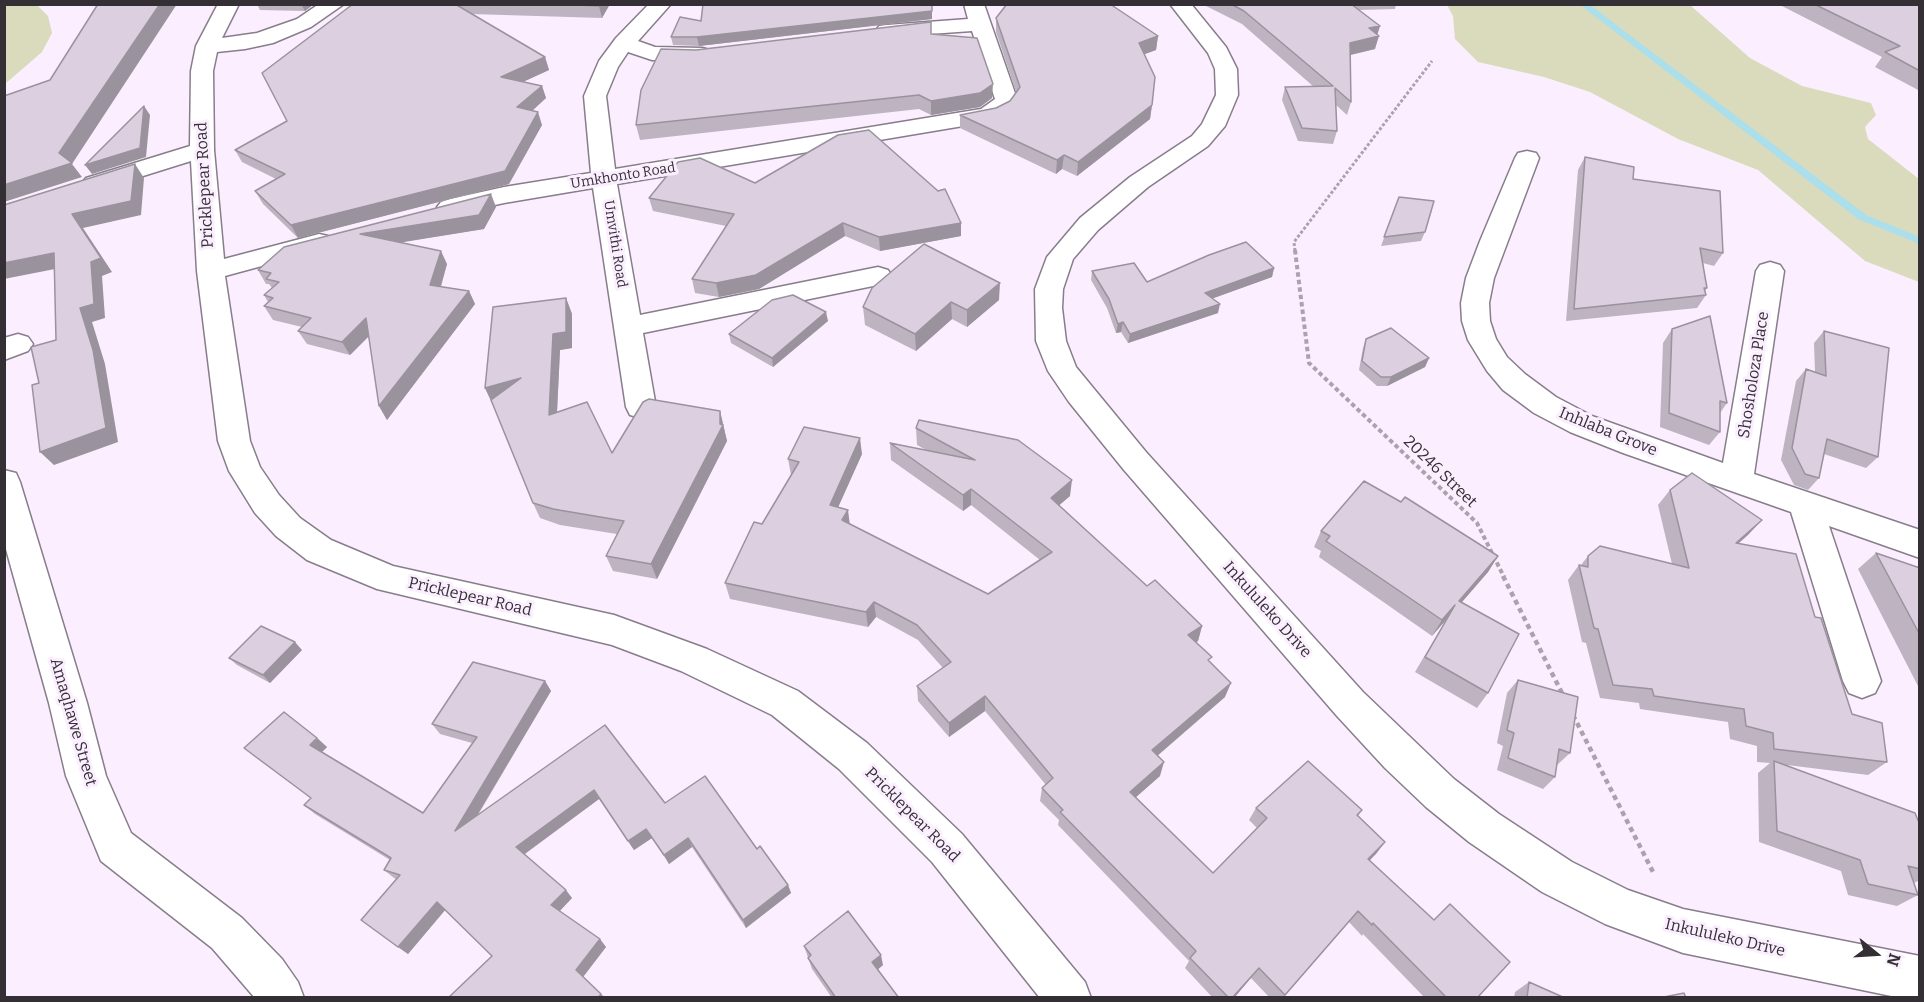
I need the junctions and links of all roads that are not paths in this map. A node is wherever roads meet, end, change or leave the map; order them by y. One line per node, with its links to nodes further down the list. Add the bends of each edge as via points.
1 (229, 4): 8 (street, Pricklepear Road)
2 (334, 4): 8 (street, via 276,34 244,43)
3 (661, 4): 7 (street, Umvithi Road)
4 (1180, 4): 26 (street, Inkululeko Drive, via 1218,52 1226,69 1227,95 1213,126 1200,141 1139,182 1089,224 1059,257 1053,270 1048,308 1051,341 1063,370 1135,461 1350,704 1440,793 1484,828 1557,877 1620,909 1683,931)
5 (978, 14): 6 (street); 12 (street, Umkhonto Road, via 1006,99 1000,108 987,115)
6 (867, 34)
7 (624, 43): 9 (street, via 652,53); 12 (street, Umvithi Road, via 607,66 595,96)
8 (207, 46): 10 (street, Pricklepear Road, via 202,71)
9 (726, 53)
10 (202, 150): 13 (street); 16 (street, Pricklepear Road)
11 (1527, 158): 21 (street, Inhlaba Grove, via 1493,241 1475,303 1482,340 1497,364 1545,405 1581,424)
12 (604, 179): 14 (street, Umkhonto Road, via 504,195); 19 (street, Umvithi Road)
13 (68, 191)
14 (426, 213)
15 (347, 234): 16 (street)
16 (211, 271): 28 (street, Pricklepear Road, via 234,441 245,471 288,527 319,550 389,579 614,630 694,660 785,703 853,756 947,848)
17 (1770, 271): 21 (street, Shosholoza Place)
18 (878, 276): 19 (street)
19 (628, 327): 20 (street, Umvithi Road)
20 (642, 407)
21 (1737, 479): 23 (street, Inhlaba Grove)
22 (4, 482): 27 (street, Amaqhawe Street, via 86,776 116,847 227,933)
23 (1805, 505): 24 (street, Inhlaba Grove); 25 (street)
24 (1920, 544)
25 (1862, 681)
26 (1920, 979)
27 (282, 998)
28 (1069, 998)

